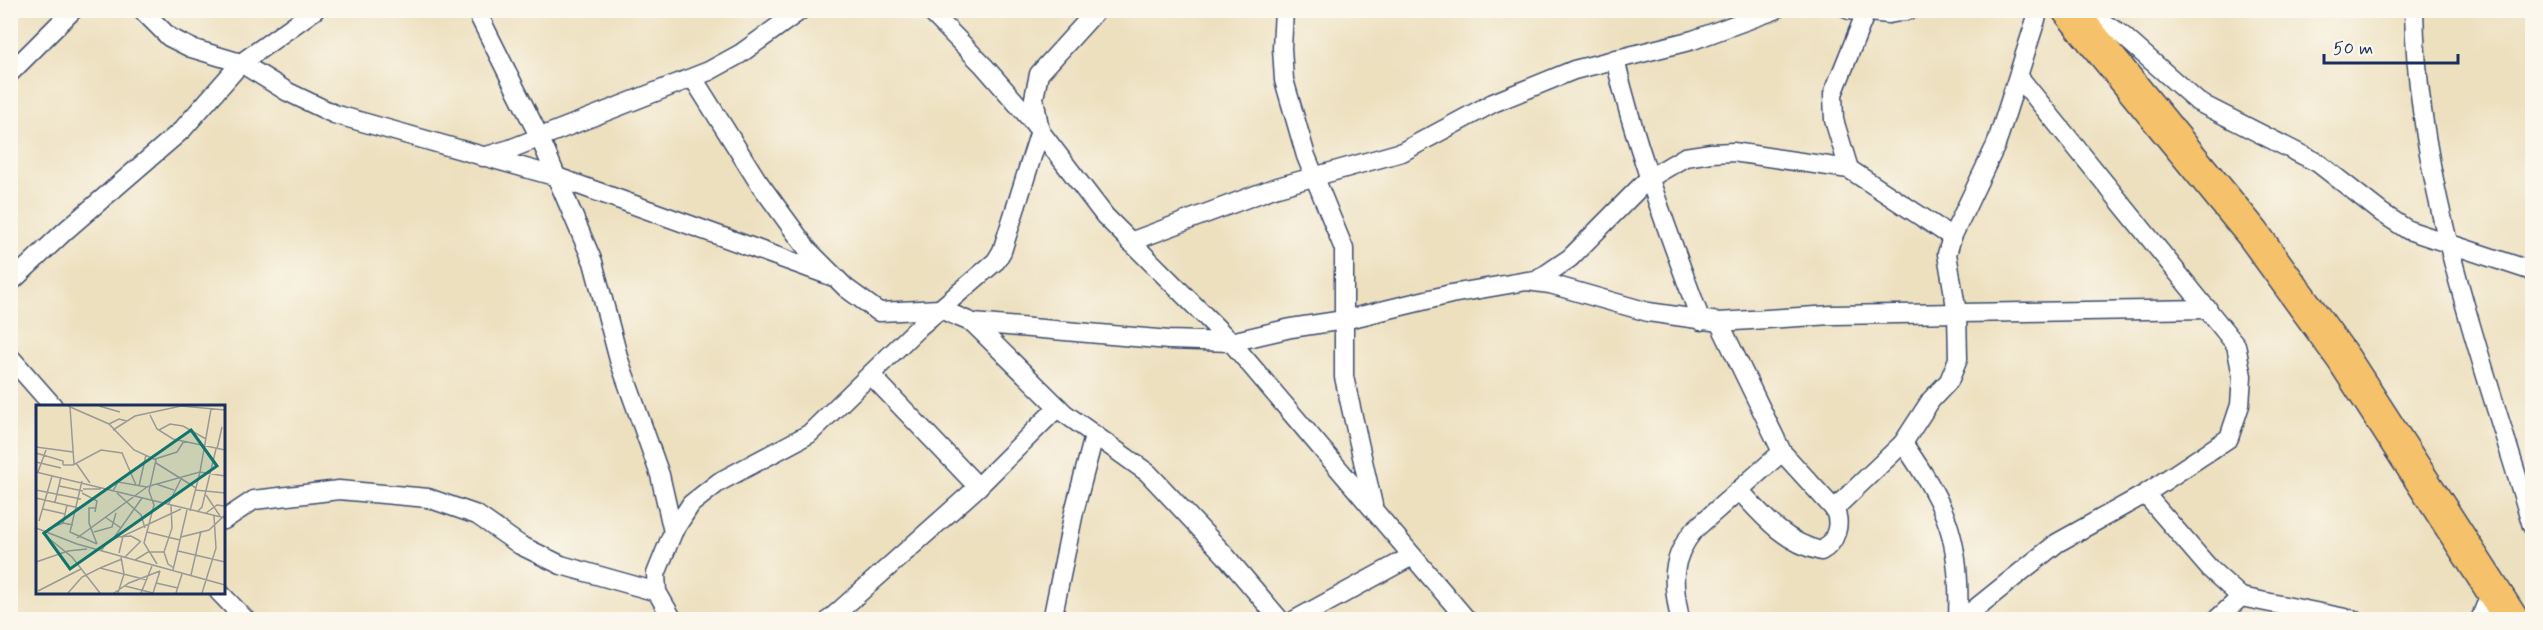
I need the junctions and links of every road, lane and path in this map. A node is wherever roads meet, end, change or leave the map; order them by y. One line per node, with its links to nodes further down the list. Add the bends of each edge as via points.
1 (74, 10): 18 (street)
2 (142, 10): 17 (street, via 169,37)
3 (315, 10): 17 (street)
4 (476, 10): 22 (street)
5 (801, 10): 19 (street, via 740,54)
6 (929, 10): 21 (street)
7 (1097, 10): 21 (street, via 1039,74 1034,98)
8 (1284, 10): 25 (street, via 1284,80)
9 (1775, 10): 16 (street, via 1693,40)
10 (1910, 10): 15 (street, via 1889,14)
11 (2039, 10): 20 (street)
12 (2069, 10): 58 (highway, via 2253,234 2343,358)
13 (2082, 10): 30 (street, via 2121,34 2198,102 2318,163 2408,230)
14 (2414, 10): 30 (street, via 2424,122)
15 (1857, 11): 24 (street, via 1832,100)
16 (1615, 59): 25 (street, via 1574,70 1492,103 1402,152); 27 (street)
17 (241, 63): 23 (street, via 334,114); 34 (street, via 182,130)
18 (12, 70)
19 (693, 78): 22 (street); 32 (street, via 757,180 808,250)
20 (2019, 78): 28 (street, via 1996,145); 36 (street)
21 (1040, 131): 29 (street, via 1105,216); 35 (street, via 999,256 986,273)
22 (539, 136): 23 (street); 26 (street)
23 (481, 157): 26 (street)
24 (1849, 169): 27 (street, via 1733,152 1711,153 1685,157); 28 (street)
25 (1314, 175): 29 (street); 38 (street, via 1344,249)
26 (554, 176): 32 (street); 56 (street, via 597,272 619,360 660,475)
27 (1648, 179): 33 (street, via 1559,268); 39 (street)
28 (1952, 237): 37 (street, via 1947,254)
29 (1130, 242): 41 (street)
30 (2448, 244): 31 (street); 55 (street)
31 (2532, 271)
32 (834, 277): 35 (street, via 879,312)
33 (1536, 281): 38 (street, via 1451,294); 39 (street, via 1648,312)
34 (10, 283)
35 (940, 309): 40 (street); 43 (street)
36 (2208, 309): 37 (street); 51 (street, via 2236,345 2242,376 2235,424 2229,438)
37 (1957, 313): 39 (street, via 1779,316); 47 (street, via 1958,359 1949,381 1931,400)
38 (1344, 320): 41 (street); 52 (street, via 1345,385)
39 (1710, 322): 48 (street)
40 (973, 323): 41 (street); 45 (street)
41 (1231, 342): 52 (street)
42 (10, 357): 44 (street)
43 (872, 376): 49 (street); 56 (street, via 809,434 706,491 691,504)
44 (52, 405)
45 (1058, 407): 46 (street); 49 (street)
46 (1094, 436): 65 (street); 66 (street, via 1148,473)
47 (1903, 443): 53 (street); 70 (street, via 1946,515 1956,547)
48 (1782, 452): 50 (street); 53 (street)
49 (978, 487): 64 (street)
50 (1739, 490): 53 (street, via 1783,535 1821,551 1827,548 1838,528); 69 (street, via 1682,545 1674,568)
51 (2145, 494): 61 (street, via 2210,569); 70 (street, via 2057,543)
52 (1374, 509): 57 (street)
53 (1834, 509)
54 (225, 519): 59 (street, via 254,500 339,490 428,498 477,515 520,545 561,565)
55 (2532, 526)
56 (673, 532): 59 (street, via 656,574)
57 (1412, 556): 67 (street); 68 (street)
58 (2493, 586): 73 (street); 74 (highway)
59 (657, 592): 63 (street)
60 (221, 594): 62 (street)
61 (2241, 597): 71 (street); 72 (street)
62 (246, 620)
63 (673, 620)
64 (829, 620)
65 (1053, 620)
66 (1280, 620)
67 (1295, 620)
68 (1467, 620)
69 (1680, 620)
70 (1960, 620)
71 (2216, 620)
72 (2355, 620)
73 (2480, 620)
74 (2512, 620)

